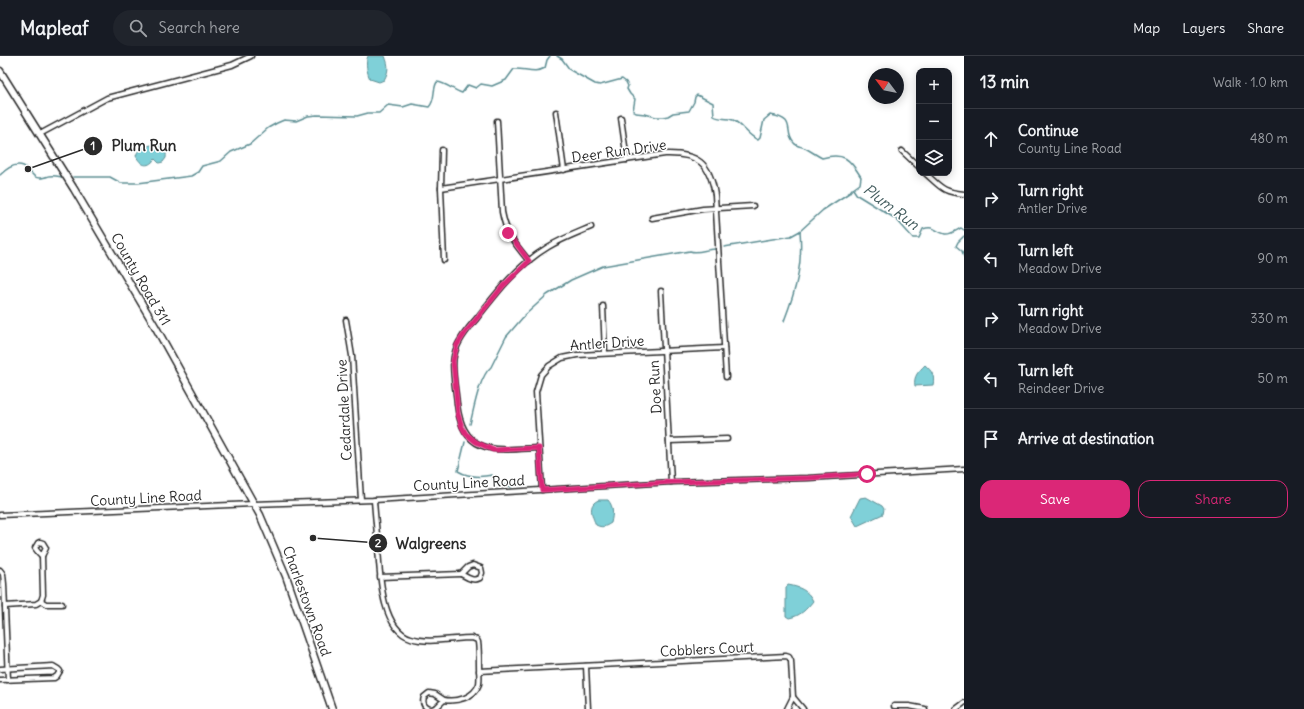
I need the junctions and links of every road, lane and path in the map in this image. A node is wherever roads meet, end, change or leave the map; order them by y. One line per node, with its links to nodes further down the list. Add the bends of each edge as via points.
1 (251, 56): 6 (street, via 232,65 107,98)
2 (0, 71): 6 (main road, County Road 311)
3 (556, 112): 11 (street)
4 (621, 118): 9 (street)
5 (497, 121): 13 (street)
6 (40, 134): 37 (main road, County Road 311, via 155,326)
7 (442, 150): 14 (street)
8 (902, 151): 10 (street)
9 (627, 160): 11 (street, Deer Run Drive); 17 (street, Deer Run Drive, via 665,154 692,157 711,175)
10 (916, 164)
11 (564, 170): 13 (street, Deer Run Drive)
12 (928, 176): 15 (street, via 944,190)
13 (501, 180): 14 (street, Deer Run Drive); 21 (street, via 504,224 510,237)
14 (441, 188): 20 (street)
15 (964, 193)
16 (753, 206): 17 (street)
17 (716, 207): 18 (street); 25 (street, Deer Run Drive)
18 (652, 218)
19 (592, 227): 21 (street, via 547,248)
20 (444, 260)
21 (529, 261): 31 (street, via 503,286 465,333 457,345 453,361 458,414 466,434 493,450)
22 (661, 291): 26 (street, Doe Run)
23 (603, 306): 27 (street)
24 (346, 320): 35 (street, Cedardale Drive, via 352,356)
25 (724, 348): 26 (street, Antler Drive); 28 (street, Deer Run Drive)
26 (664, 350): 27 (street, Antler Drive); 30 (street, Doe Run)
27 (605, 353): 31 (street, Antler Drive, via 562,358 549,366 542,375 536,392)
28 (726, 377)
29 (726, 439): 30 (street)
30 (669, 441): 33 (street, Doe Run)
31 (539, 448): 34 (street, Antler Drive)
32 (964, 469): 33 (street, County Line Road, via 808,478)
33 (671, 482): 34 (street, County Line Road)
34 (542, 490): 36 (street, County Line Road)
35 (360, 500): 36 (street, County Line Road); 37 (street, County Line Road)
36 (374, 500): 42 (street)
37 (253, 504): 38 (street, County Line Road); 56 (main road, Charlestown Road, via 275,548)
38 (0, 516)
39 (42, 556): 43 (street)
40 (0, 570): 45 (street, via 4,579)
41 (461, 574): 41 (street, via 475,580 480,578 482,571 479,566 473,564); 42 (street)
42 (380, 577): 49 (street, via 383,596 393,623 400,631 418,640 474,638 478,645)
43 (41, 601): 44 (street, via 46,604); 45 (street, via 36,604)
44 (62, 604)
45 (6, 606): 48 (street)
46 (586, 666): 49 (street); 52 (street, Cobblers Court, via 789,656); 58 (street)
47 (0, 669): 48 (street)
48 (8, 669): 51 (street); 51 (street, via 53,666 60,671 54,678)
49 (479, 671): 53 (street, via 478,684 472,694 457,700)
50 (0, 680): 51 (street)
51 (8, 680)
52 (793, 697): 59 (street, Cobblers Court); 60 (street)
53 (444, 700): 57 (street); 57 (street, via 432,694 426,695 423,699 424,704)
54 (964, 703): 62 (street)
55 (894, 706): 61 (street)
56 (332, 709)
57 (431, 709)
58 (588, 709)
59 (787, 709)
60 (803, 709)
61 (925, 709)
62 (956, 709)

